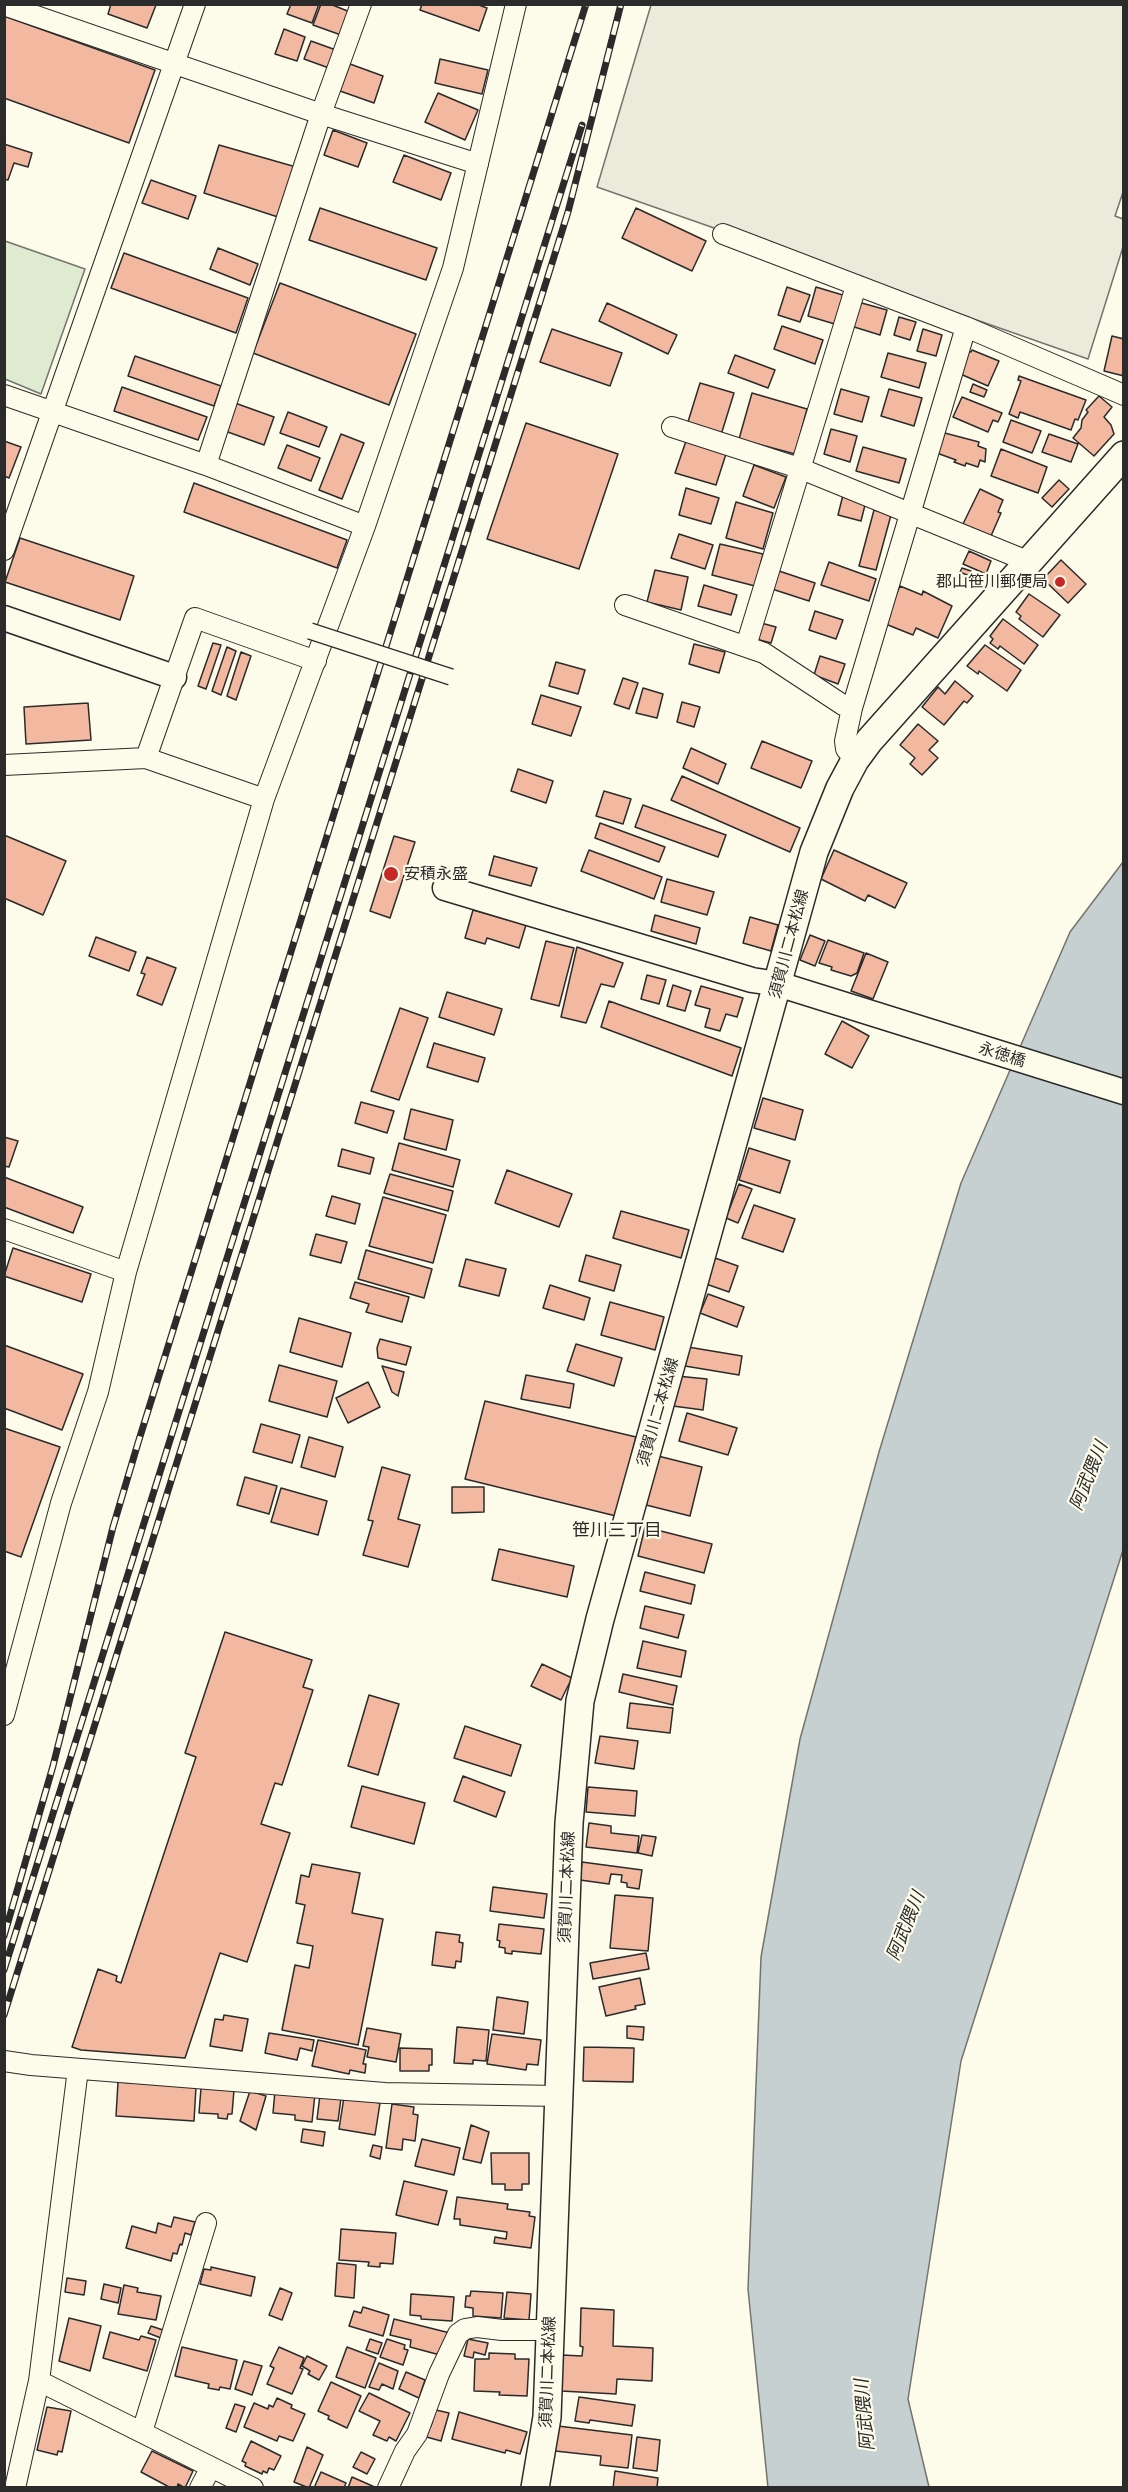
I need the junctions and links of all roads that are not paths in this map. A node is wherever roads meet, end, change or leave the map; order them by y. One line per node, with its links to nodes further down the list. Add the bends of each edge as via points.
1 (195, 4): 5 (street)
2 (361, 4): 6 (street)
3 (516, 4): 7 (street)
4 (4, 5): 5 (street)
5 (174, 65): 6 (street); 13 (street)
6 (321, 114): 7 (street); 16 (street)
7 (478, 164): 19 (street, via 453,268)
8 (723, 234): 9 (street)
9 (856, 286): 10 (street); 17 (street)
10 (966, 327): 12 (street); 18 (street)
11 (4, 395): 13 (street)
12 (1124, 395)
13 (53, 413): 16 (street); 20 (street)
14 (672, 427): 17 (street)
15 (1124, 455): 21 (main road, 須賀川二本松線)
16 (206, 465): 19 (street)
17 (799, 468): 18 (street); 25 (street)
18 (910, 514): 21 (street); 29 (street)
19 (364, 526): 26 (street)
20 (4, 550)
21 (1027, 561): 31 (main road, 須賀川二本松線)
22 (625, 605): 25 (street)
23 (4, 618): 28 (street)
24 (310, 632): 27 (street, bridge)
25 (746, 646): 29 (street, via 764,653)
26 (316, 661): 28 (street, via 195,618); 33 (street)
27 (451, 676)
28 (174, 677): 30 (street)
29 (852, 708): 31 (street, via 845,741)
30 (146, 758): 32 (street); 33 (street)
31 (855, 760): 35 (main road, 須賀川二本松線, via 814,852)
32 (4, 765)
33 (264, 799): 38 (street)
34 (445, 888): 35 (street, 永徳橋, via 752,980)
35 (778, 984): 36 (street, 永徳橋); 43 (main road, 須賀川二本松線, via 580,1701 569,1823)
36 (1124, 1092)
37 (4, 1229): 38 (street)
38 (126, 1272): 39 (street, via 98,1392)
39 (9, 1677): 40 (street)
40 (4, 1715)
41 (4, 2061): 42 (street)
42 (78, 2069): 43 (street, via 386,2093); 46 (street)
43 (560, 2096): 45 (main road, 須賀川二本松線)
44 (206, 2223): 47 (street)
45 (550, 2330): 52 (street, via 470,2327 458,2334 421,2426); 53 (main road, 須賀川二本松線, via 547,2417)
46 (39, 2381): 47 (street); 49 (street)
47 (142, 2432): 48 (street)
48 (211, 2467): 50 (street); 51 (street)
49 (15, 2487)
50 (200, 2487)
51 (253, 2487)
52 (388, 2487)
53 (535, 2487)

